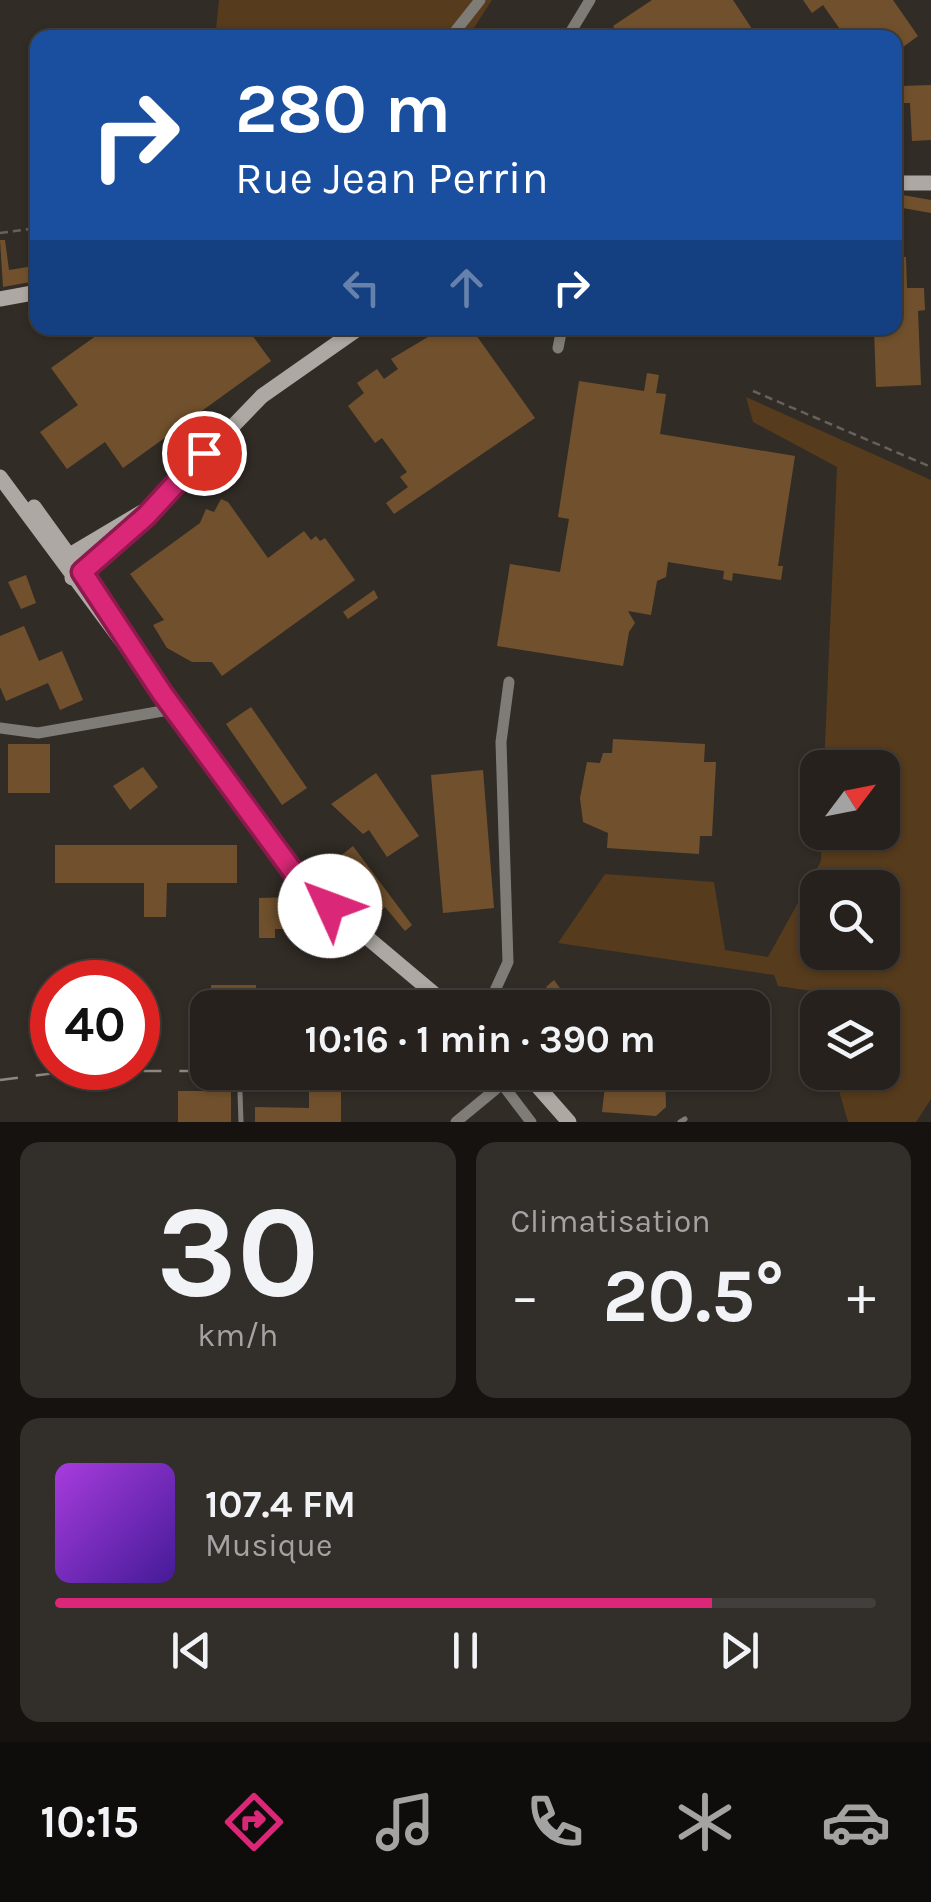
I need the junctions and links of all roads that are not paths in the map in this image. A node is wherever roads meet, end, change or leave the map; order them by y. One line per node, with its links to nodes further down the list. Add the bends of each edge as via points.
1 (480, 0): 3 (street)
2 (590, 0): 4 (street)
3 (456, 30)
4 (571, 30)
5 (902, 183): 6 (street)
6 (931, 183)
7 (30, 293): 8 (street)
8 (0, 299)
9 (348, 335): 14 (street, via 262,396)
10 (561, 335): 11 (street)
11 (558, 348)
12 (0, 465): 15 (street)
13 (0, 476): 15 (street)
14 (154, 505): 15 (street); 16 (street)
15 (65, 557): 16 (street)
16 (77, 575): 18 (street)
17 (510, 682): 21 (street, via 501,742 508,962)
18 (174, 709): 19 (street, via 38,733); 20 (street, via 300,881)
19 (0, 728)
20 (429, 990)
21 (495, 990)
22 (495, 1090): 27 (street)
23 (506, 1090): 28 (street)
24 (541, 1090): 29 (street)
25 (240, 1093): 26 (lane)
26 (241, 1122)
27 (456, 1122)
28 (530, 1122)
29 (569, 1122)

